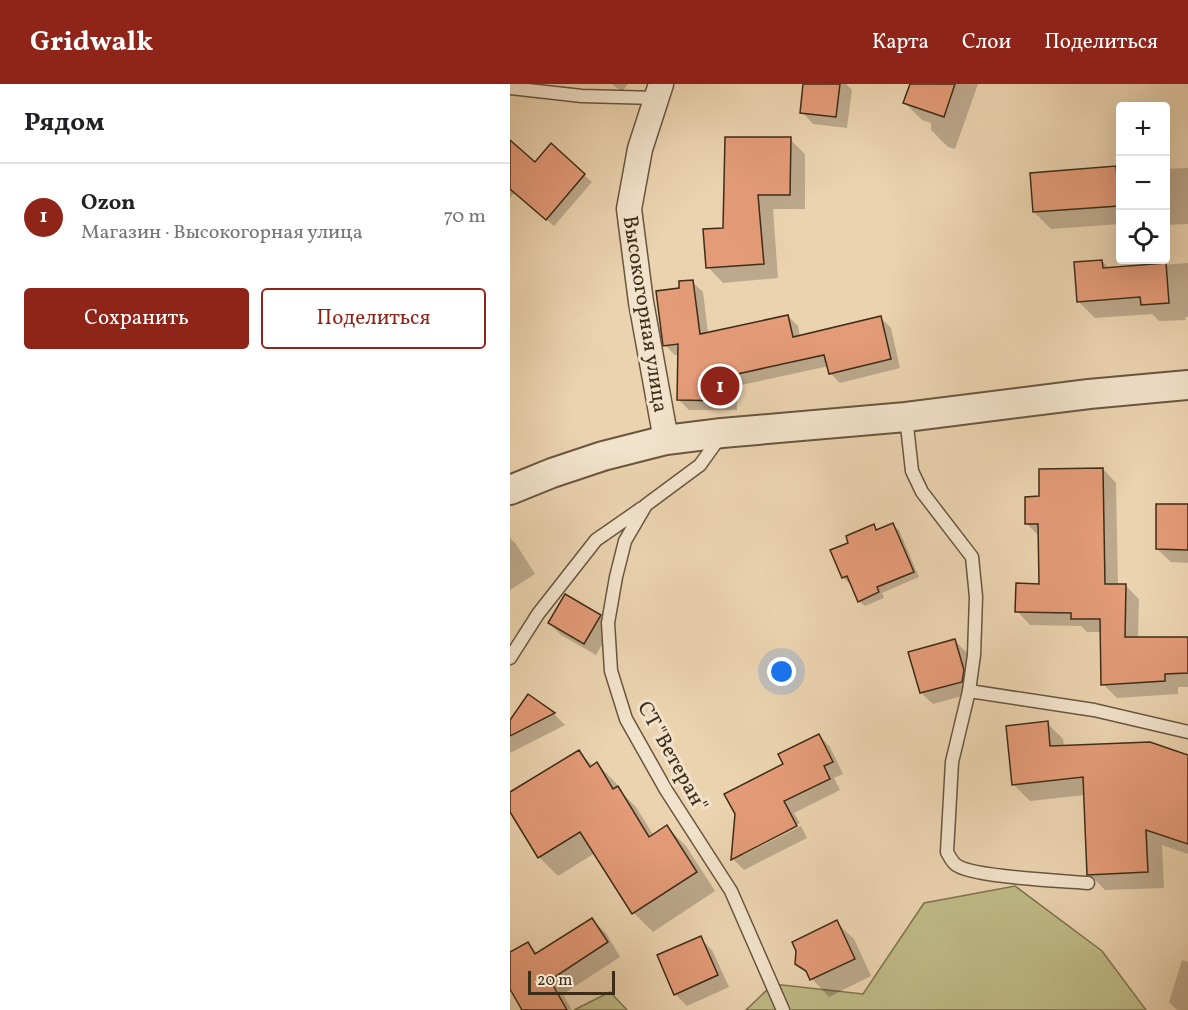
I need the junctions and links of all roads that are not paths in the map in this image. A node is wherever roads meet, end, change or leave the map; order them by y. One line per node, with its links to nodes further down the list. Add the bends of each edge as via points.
1 (510, 88): 2 (lane, via 582,96)
2 (659, 91): 6 (street, Высокогорная улица, via 640,149 629,209)
3 (1188, 385): 4 (street)
4 (906, 417): 5 (street); 10 (lane, via 912,471 922,492 972,557 976,597)
5 (723, 433): 6 (street); 8 (lane, СТ "Ветеран", via 700,465)
6 (666, 440): 7 (street, via 603,456)
7 (510, 490)
8 (646, 505): 9 (lane, via 596,540 538,614); 13 (lane, СТ "Ветеран", via 625,541 616,577 608,623 611,671 626,719 731,891)
9 (510, 658)
10 (969, 692): 11 (lane, via 1094,710); 12 (lane, via 951,762 947,852 955,864 966,870)
11 (1188, 732)
12 (1088, 883)
13 (783, 1010)

